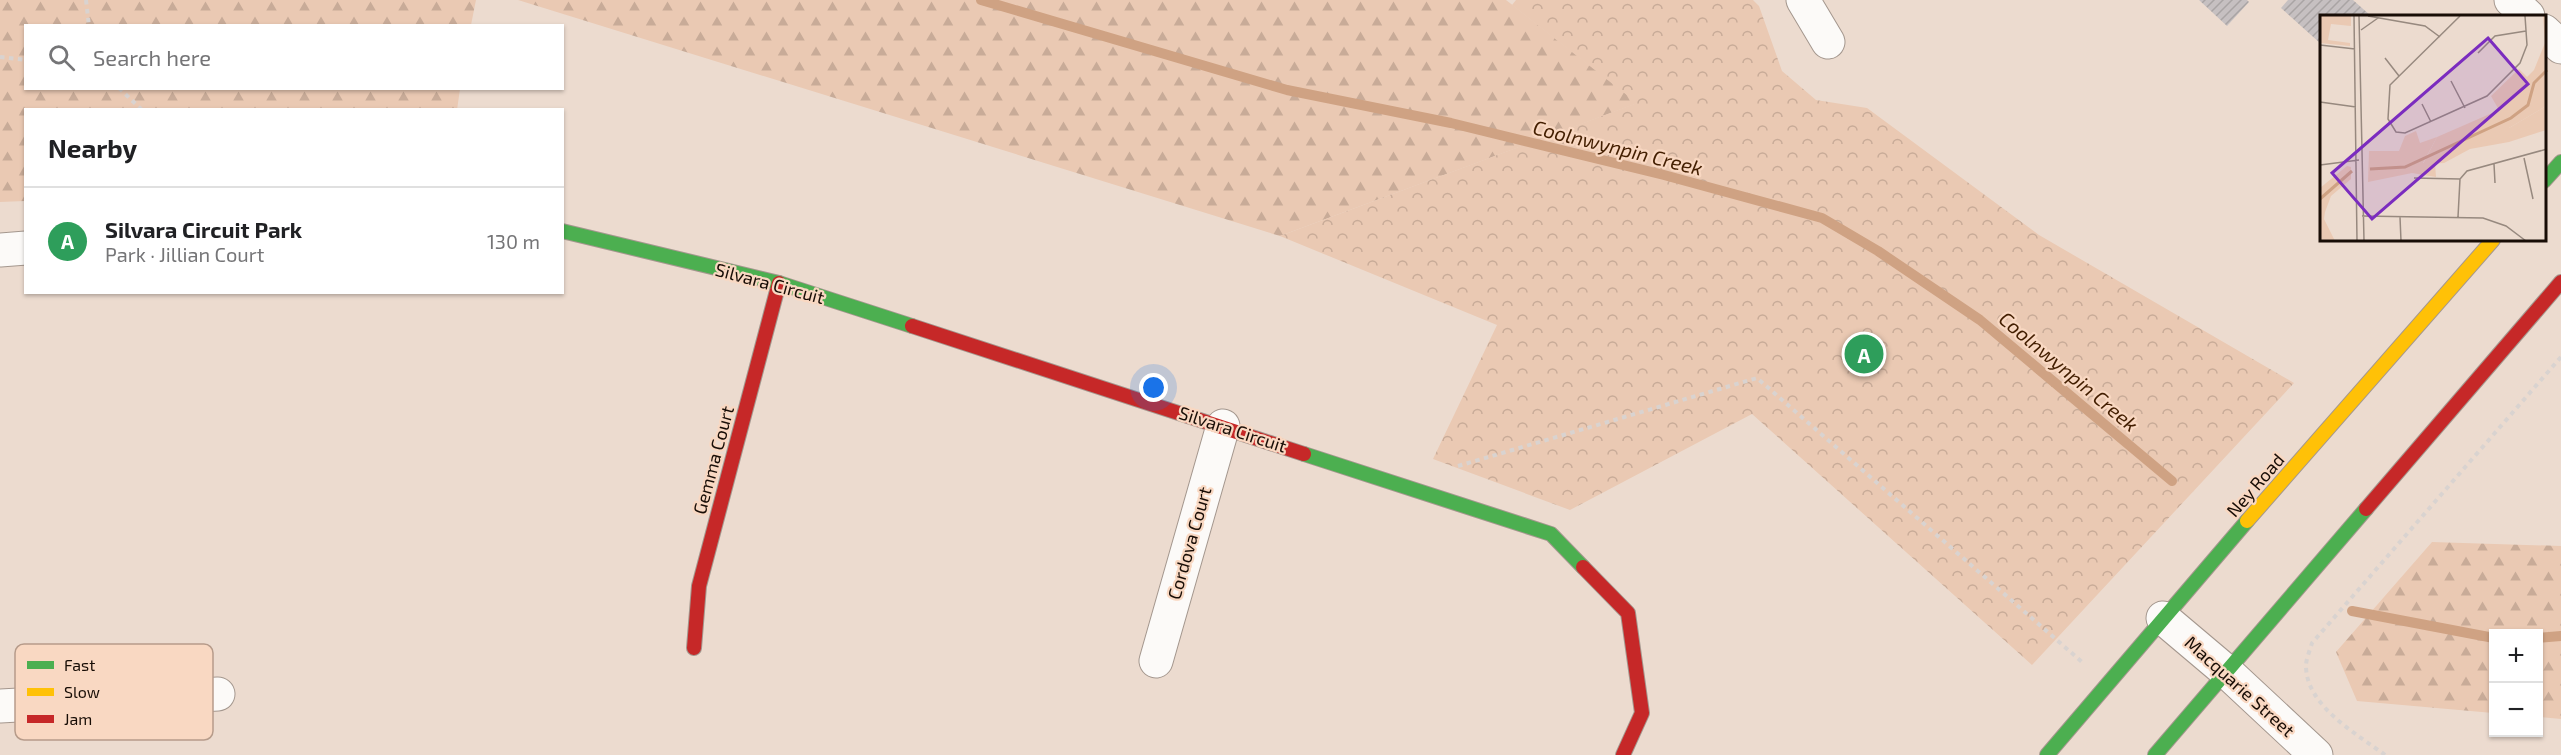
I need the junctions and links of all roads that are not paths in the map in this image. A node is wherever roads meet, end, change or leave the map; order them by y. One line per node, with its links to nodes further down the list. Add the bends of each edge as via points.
1 (1803, 0): 5 (street)
2 (2511, 0): 3 (street)
3 (2527, 15)
4 (2546, 34): 6 (street)
5 (1828, 42)
6 (2561, 47)
7 (2561, 162): 8 (street)
8 (2546, 179)
9 (564, 231): 14 (street, Silvara Circuit)
10 (2491, 242): 16 (street, Ney Road)
11 (24, 248): 12 (street)
12 (0, 250)
13 (2561, 282): 19 (street)
14 (778, 283): 15 (street, Silvara Circuit); 17 (street, Gemma Court, via 699,586)
15 (1223, 426): 18 (street, Cordova Court); 24 (street, Silvara Circuit, via 1551,534 1628,613 1642,713)
16 (2163, 618): 19 (street, Macquarie Street); 25 (street, Ney Road)
17 (694, 648)
18 (1156, 661)
19 (2227, 672): 26 (street); 27 (street, Macquarie Street)
20 (213, 694): 21 (street)
21 (218, 694)
22 (15, 705): 23 (street)
23 (0, 706)
24 (1623, 755)
25 (2047, 755)
26 (2156, 755)
27 (2316, 755)

